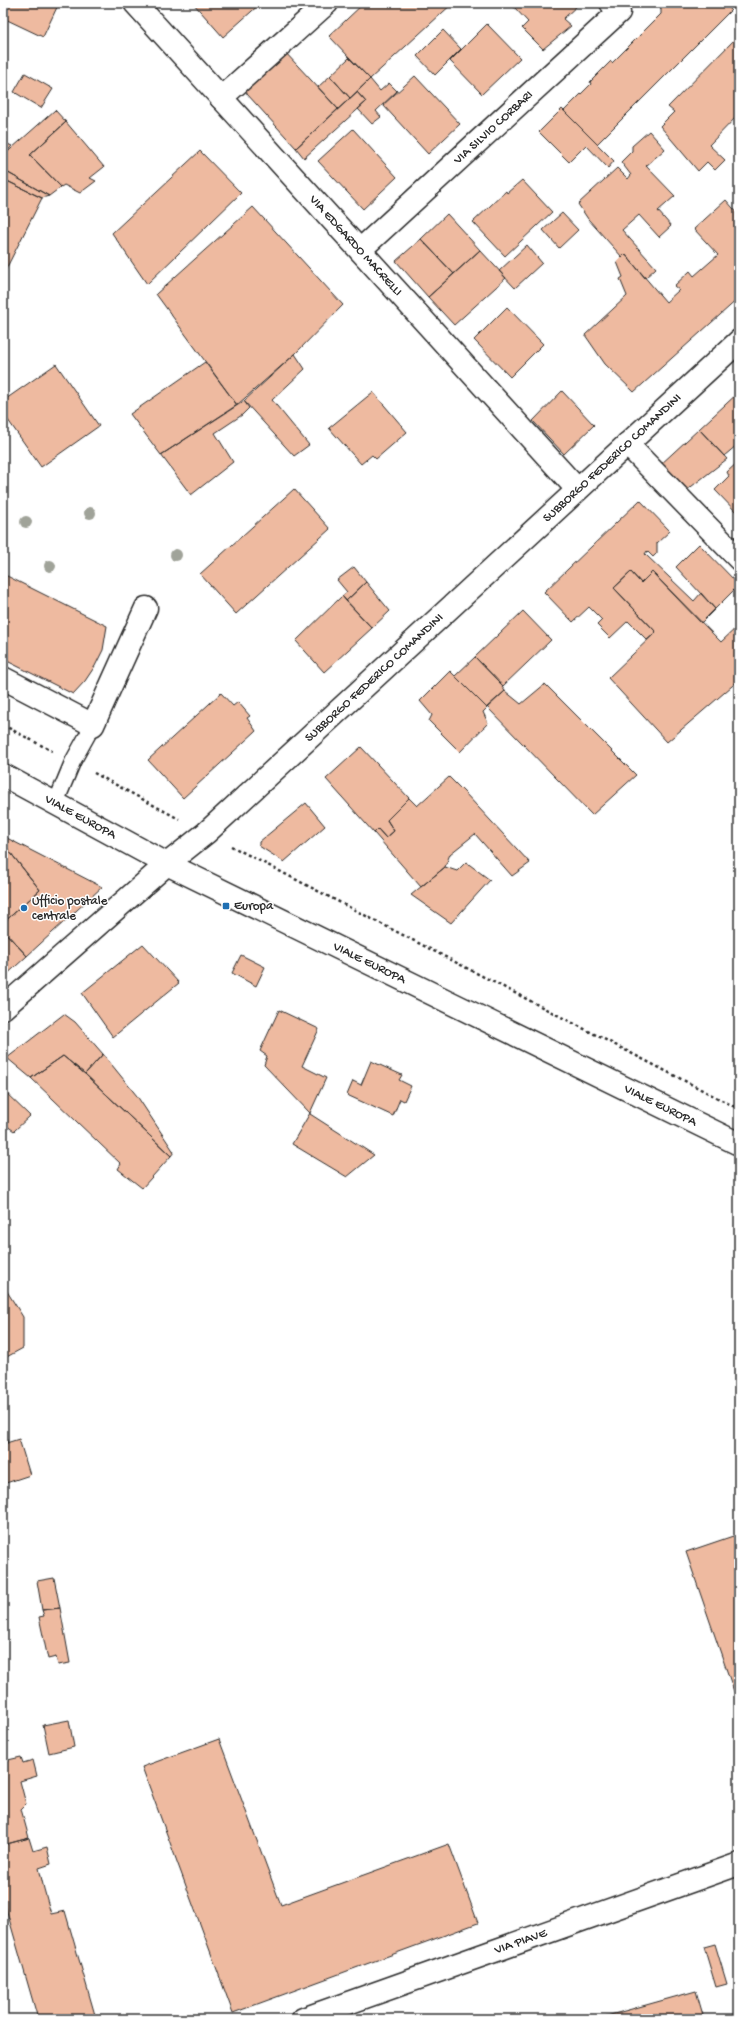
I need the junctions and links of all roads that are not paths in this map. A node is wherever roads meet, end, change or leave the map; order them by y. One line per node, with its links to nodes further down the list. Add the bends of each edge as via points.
1 (135, 3): 4 (street, VIA EDGARDO MACRELLI)
2 (327, 3): 4 (street)
3 (611, 3): 5 (street, VIA SILVIO CORBARI, via 619,12)
4 (221, 98): 5 (street, VIA EDGARDO MACRELLI)
5 (360, 250): 8 (street, VIA EDGARDO MACRELLI)
6 (739, 341): 7 (street, SUBBORGO FEDERICO COMANDINI)
7 (627, 444): 8 (street, SUBBORGO FEDERICO COMANDINI); 9 (street)
8 (577, 489): 15 (street, SUBBORGO FEDERICO COMANDINI, via 206,833)
9 (739, 559)
10 (146, 608): 12 (street)
11 (3, 678): 12 (street)
12 (93, 725): 14 (lane, via 73,761)
13 (3, 775): 14 (street, VIALE EUROPA)
14 (56, 802): 15 (street, VIALE EUROPA)
15 (167, 864): 16 (street, SUBBORGO FEDERICO COMANDINI); 17 (street, VIALE EUROPA)
16 (3, 1008)
17 (739, 1144)
18 (739, 1864): 19 (street, VIA PIAVE)
19 (302, 2019)

